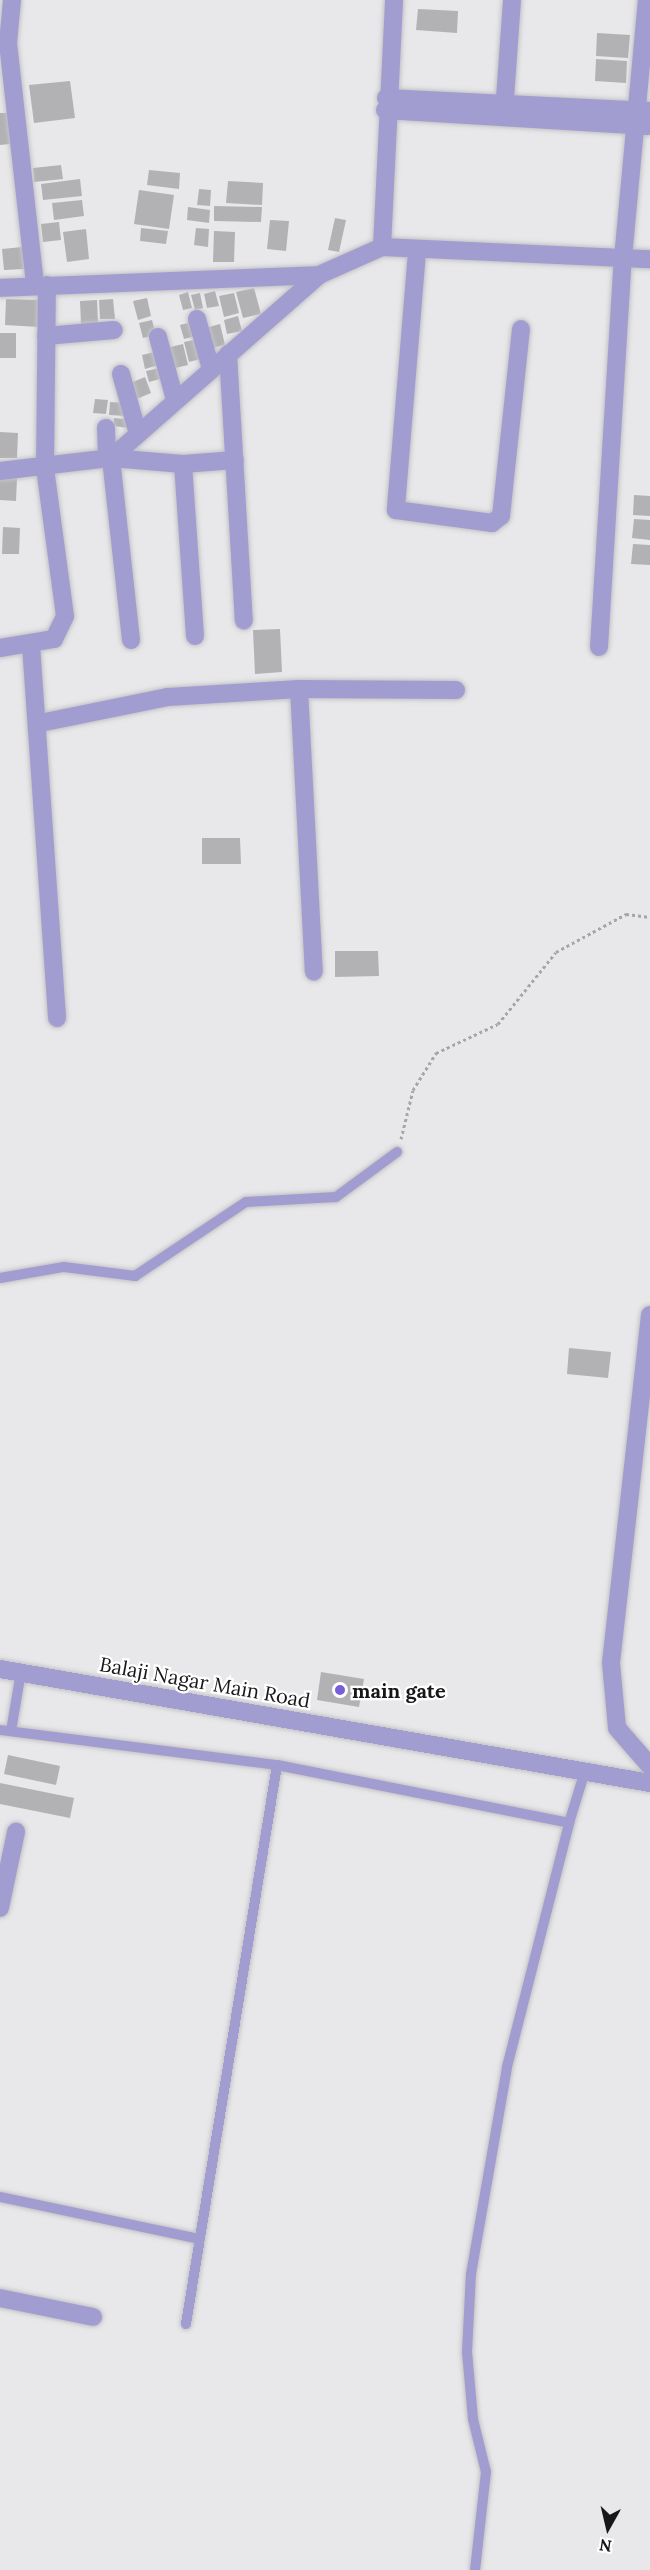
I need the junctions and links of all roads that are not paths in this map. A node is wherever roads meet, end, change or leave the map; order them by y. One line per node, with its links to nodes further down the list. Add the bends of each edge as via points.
1 (12, 0): 13 (street, via 8,44)
2 (394, 0): 5 (street)
3 (512, 0): 6 (street)
4 (647, 0): 7 (street)
5 (385, 104): 6 (street); 8 (street)
6 (504, 109): 7 (street)
7 (644, 118): 10 (street)
8 (382, 247): 9 (street); 12 (street)
9 (417, 252): 10 (street); 16 (street, via 396,510 492,523 501,516)
10 (623, 258): 11 (street); 35 (street)
11 (650, 259)
12 (319, 275): 13 (street); 20 (street)
13 (41, 285): 14 (street); 18 (street)
14 (0, 288)
15 (197, 319): 21 (street)
16 (521, 329)
17 (114, 330): 18 (street)
18 (46, 336): 29 (street)
19 (158, 337): 23 (street)
20 (228, 354): 21 (street); 27 (street)
21 (211, 369): 23 (street)
22 (121, 374): 25 (street)
23 (175, 400): 25 (street)
24 (106, 428): 26 (street)
25 (138, 434): 26 (street)
26 (109, 458): 28 (street); 29 (street); 33 (street)
27 (235, 460): 28 (street); 31 (street)
28 (183, 464): 32 (street)
29 (45, 469): 30 (street); 34 (street, via 64,616 54,639)
30 (0, 471)
31 (244, 621)
32 (195, 636)
33 (131, 640)
34 (32, 645): 36 (street); 39 (street)
35 (600, 647)
36 (0, 648)
37 (299, 689): 38 (street); 39 (street, via 168,698); 40 (street)
38 (456, 690)
39 (40, 723): 41 (street)
40 (314, 972)
41 (57, 1018)
42 (397, 1152): 43 (lane, via 336,1197 246,1202 135,1276 63,1268)
43 (0, 1278)
44 (650, 1315): 49 (street, via 611,1663 617,1728)
45 (0, 1669): 46 (street, Balaji Nagar Main Road)
46 (21, 1672): 47 (lane); 50 (street, Balaji Nagar Main Road)
47 (5, 1731): 48 (lane)
48 (277, 1766): 52 (lane); 56 (lane)
49 (650, 1766)
50 (585, 1771): 51 (street, Balaji Nagar Main Road); 52 (lane)
51 (650, 1784)
52 (569, 1823): 60 (lane, via 507,2067 471,2274 467,2352 473,2420 486,2472)
53 (16, 1832): 54 (street)
54 (0, 1908)
55 (0, 2197): 56 (lane)
56 (199, 2239): 59 (lane)
57 (0, 2298): 58 (street)
58 (93, 2317)
59 (186, 2324)
60 (475, 2570)

